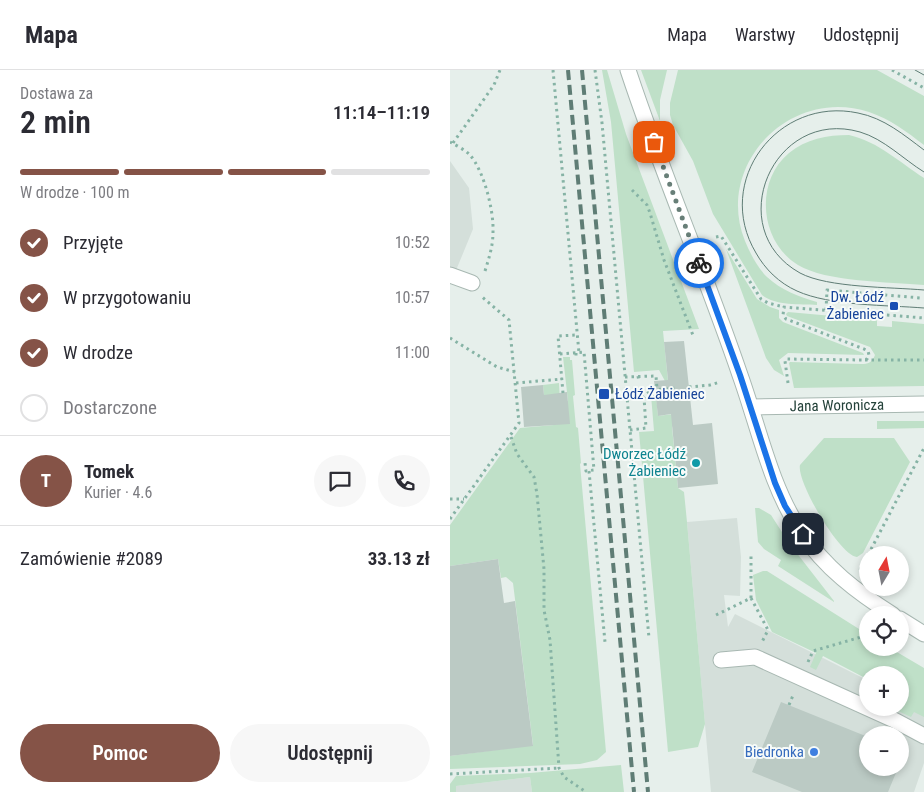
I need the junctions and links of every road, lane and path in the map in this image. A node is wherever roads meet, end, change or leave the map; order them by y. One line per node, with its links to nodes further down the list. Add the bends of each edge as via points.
1 (500, 70): 7 (path, via 494,85)
2 (553, 70): 16 (path)
3 (595, 70): 26 (path)
4 (628, 70): 39 (street)
5 (892, 70): 6 (path)
6 (924, 88)
7 (452, 143): 11 (path, via 469,154 479,169 491,214 493,232 489,258 484,272)
8 (632, 190): 18 (path, via 647,205)
9 (716, 237): 13 (path, via 721,236 761,299)
10 (450, 275): 11 (street)
11 (472, 283): 24 (path, via 478,294 509,320)
12 (921, 298): 14 (path, via 827,290)
13 (784, 307): 14 (path); 22 (path, via 786,319 868,351 870,355)
14 (826, 310): 15 (path)
15 (924, 318)
16 (577, 335): 19 (path); 20 (path, via 558,336)
17 (450, 338): 24 (path, via 497,367)
18 (694, 338)
19 (577, 353): 20 (path); 21 (path); 44 (path, via 584,352 594,470)
20 (560, 354): 27 (path)
21 (576, 360)
22 (863, 360): 23 (path); 32 (path, via 786,359)
23 (924, 360)
24 (515, 372): 31 (path)
25 (638, 376): 26 (path); 29 (path); 36 (path, via 656,376)
26 (625, 377): 40 (path)
27 (562, 379): 28 (path); 37 (path)
28 (528, 382): 31 (path); 33 (path)
29 (639, 382)
30 (720, 382): 34 (path)
31 (516, 383): 41 (path, via 519,423)
32 (788, 383)
33 (528, 387)
34 (689, 387)
35 (678, 388): 36 (path)
36 (656, 389): 40 (path, via 644,397 646,428)
37 (563, 393)
38 (924, 404): 39 (street, Jana Woronicza)
39 (751, 407): 51 (street, via 781,497 803,534 840,577)
40 (630, 430): 55 (path)
41 (511, 436): 46 (path); 63 (path, via 517,454 534,477 537,494)
42 (924, 448): 48 (path)
43 (585, 463): 44 (path, via 586,471)
44 (590, 471): 57 (path)
45 (450, 499): 46 (path)
46 (465, 499): 47 (path)
47 (450, 519)
48 (873, 546)
49 (751, 554): 50 (path)
50 (751, 598): 52 (path); 58 (path, via 768,630)
51 (879, 606)
52 (716, 615)
53 (909, 625): 54 (street)
54 (924, 634)
55 (649, 638)
56 (859, 638): 60 (path, via 814,651)
57 (605, 642)
58 (755, 657): 59 (street); 60 (street)
59 (721, 660)
60 (800, 677): 61 (path); 62 (street)
61 (789, 705)
62 (924, 736)
63 (559, 768): 64 (path); 66 (path, via 564,777)
64 (452, 774): 65 (path)
65 (450, 779)
66 (586, 792)

